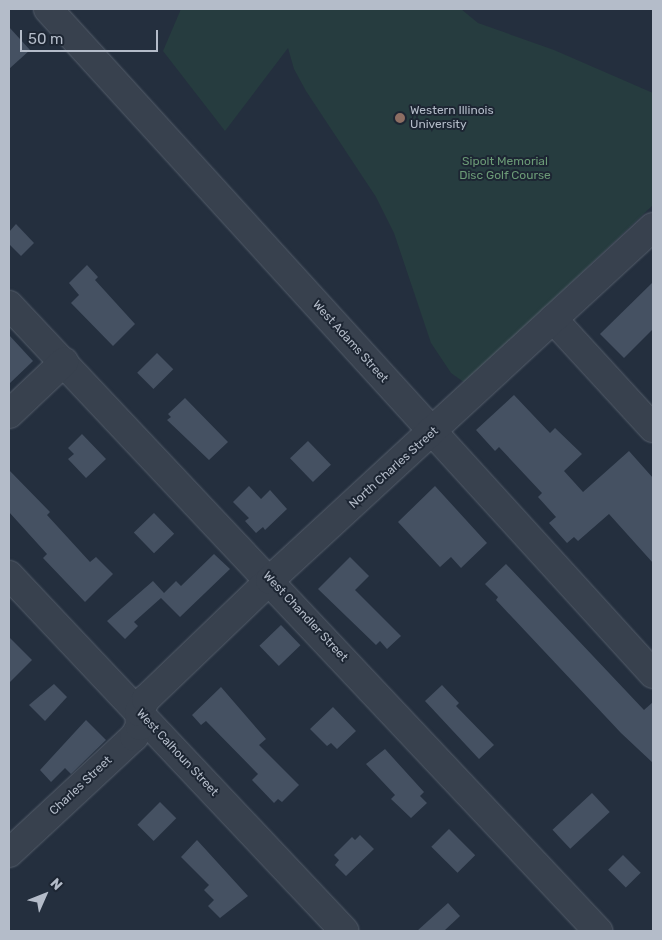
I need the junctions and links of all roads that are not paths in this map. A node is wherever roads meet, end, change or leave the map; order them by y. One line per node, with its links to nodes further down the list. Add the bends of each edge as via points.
1 (48, 9): 8 (street, West Adams Street)
2 (653, 227): 4 (street, North Charles Street)
3 (9, 304): 5 (street, West Chandler Street)
4 (552, 319): 7 (street); 8 (street, North Charles Street)
5 (64, 362): 6 (street); 10 (street, West Chandler Street)
6 (9, 414)
7 (653, 428)
8 (433, 432): 10 (street, North Charles Street); 11 (street, West Adams Street)
9 (9, 575): 12 (street, West Calhoun Street)
10 (270, 580): 12 (street, North Charles Street, via 146,700); 15 (street, West Chandler Street)
11 (653, 674)
12 (139, 712): 13 (street, Charles Street, via 140,726 134,737); 14 (street, West Calhoun Street)
13 (9, 853)
14 (344, 931)
15 (598, 931)

